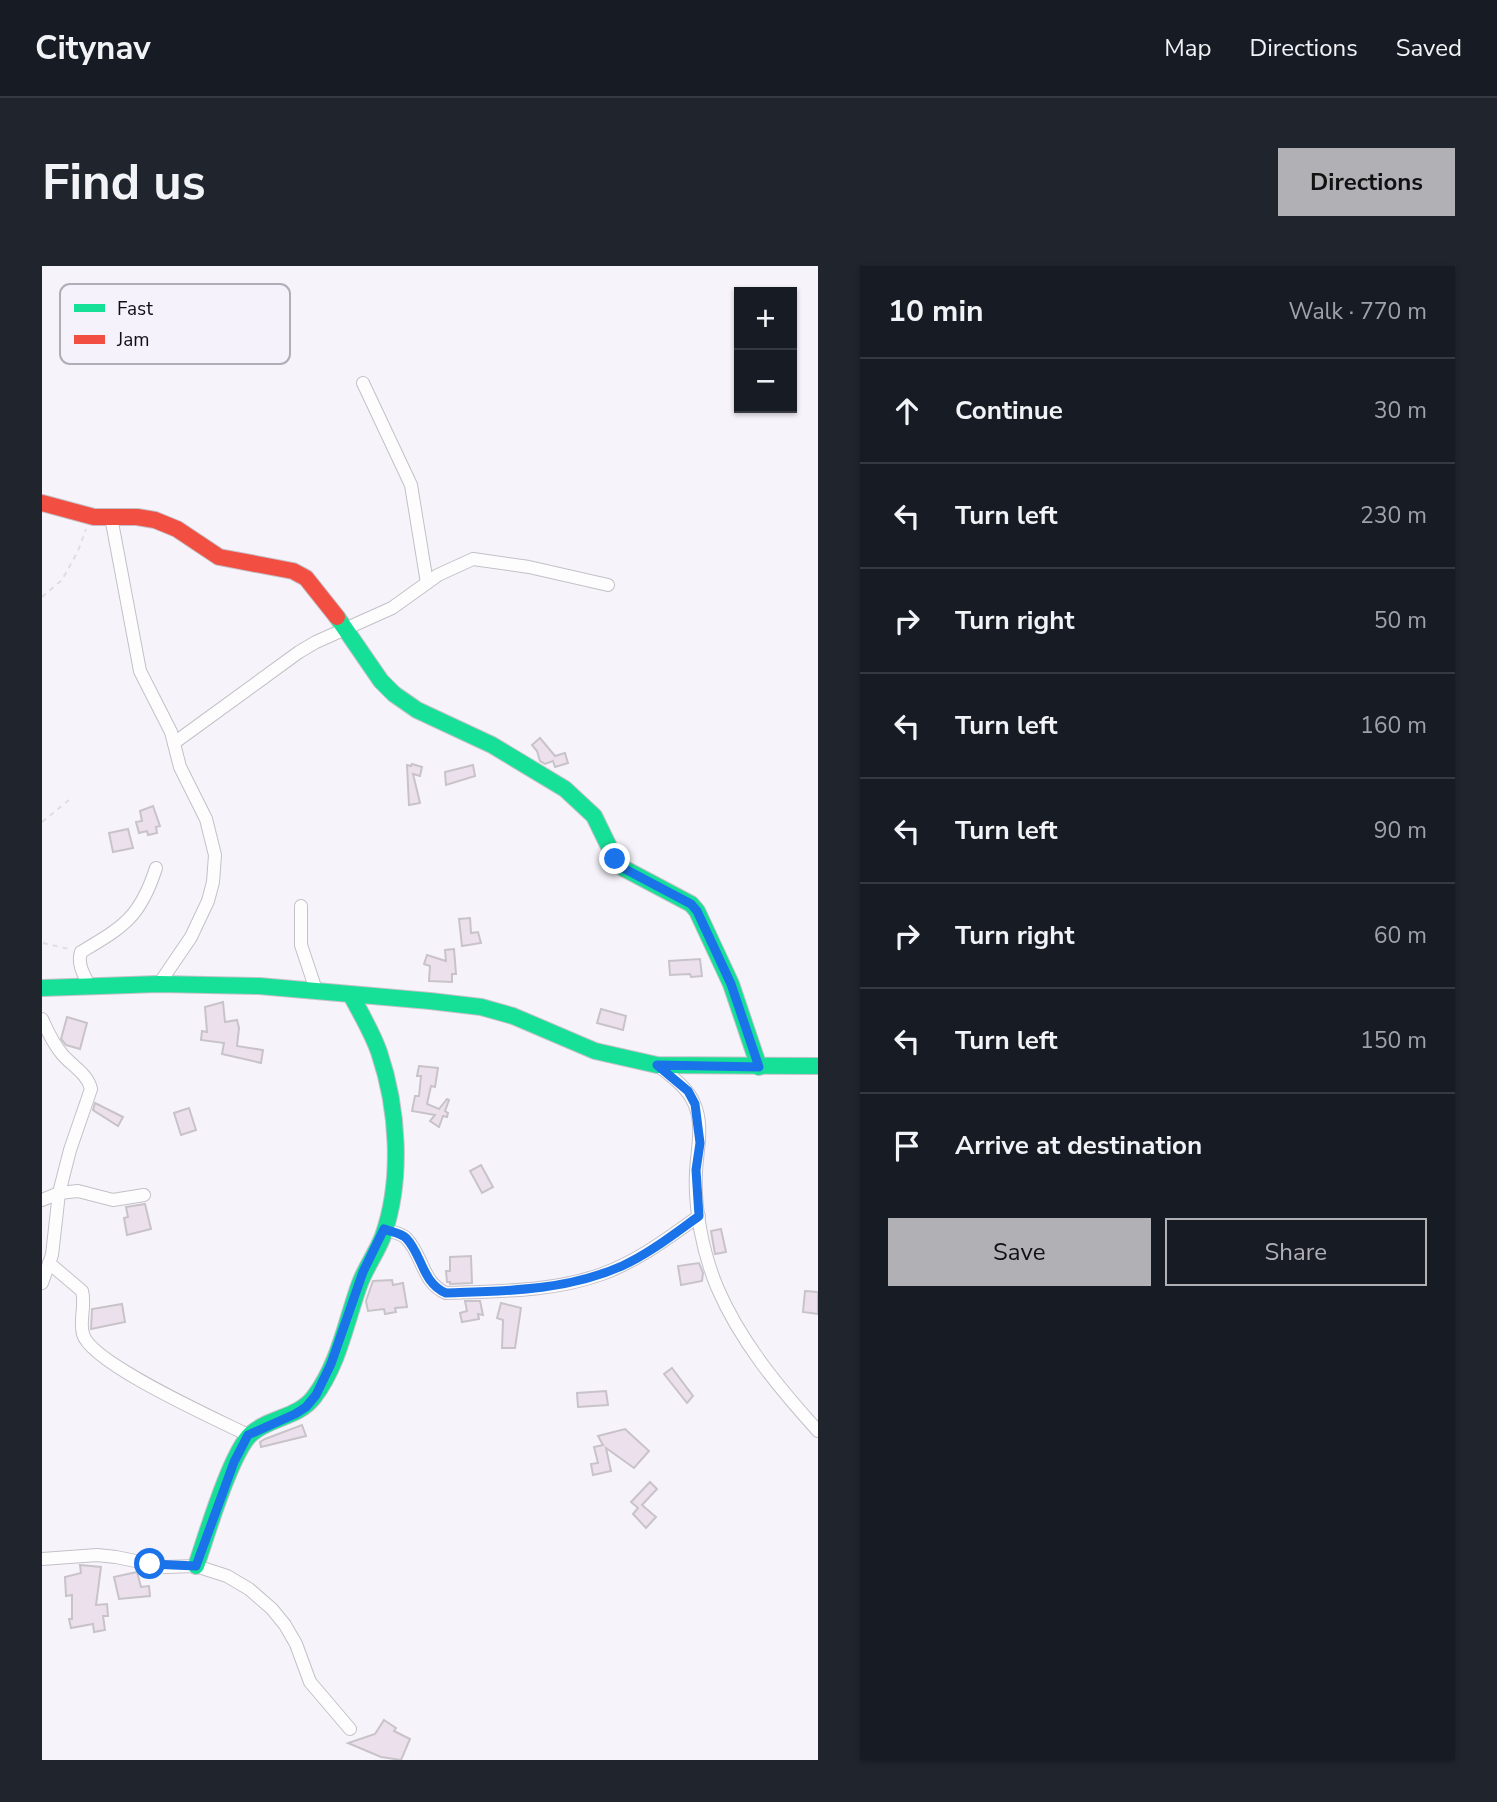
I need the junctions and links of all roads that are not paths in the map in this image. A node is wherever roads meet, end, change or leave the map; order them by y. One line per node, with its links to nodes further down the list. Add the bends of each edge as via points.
1 (363, 383): 4 (street, via 411,485)
2 (42, 503): 3 (street)
3 (103, 517): 6 (street, via 155,520 219,557 293,571 314,586); 7 (street, via 141,671)
4 (427, 583): 5 (street, via 462,562 481,559); 6 (street, via 404,601)
5 (608, 585)
6 (346, 629): 7 (street, via 299,652); 18 (street, via 394,694 565,789 594,816 623,868 691,904 706,926 731,984)
7 (174, 743): 10 (street, via 180,767 206,819 215,855 208,901 191,937)
8 (156, 868): 11 (street, via 142,904 126,923 80,952)
9 (301, 906): 13 (street, via 302,944)
10 (159, 984): 11 (street); 13 (street)
11 (89, 985): 12 (street)
12 (42, 988)
13 (316, 990): 14 (street)
14 (351, 995): 16 (street, via 481,1007 595,1051); 23 (street, via 386,1075 395,1175)
15 (42, 1019): 19 (street, via 51,1039 91,1089)
16 (657, 1065): 18 (street); 22 (street, via 688,1091 695,1104 700,1143 696,1170)
17 (818, 1066): 18 (street)
18 (759, 1067)
19 (59, 1193): 20 (street, via 86,1192 121,1200); 21 (street); 24 (street)
20 (144, 1195)
21 (42, 1200)
22 (699, 1216): 23 (street, via 624,1265 570,1283 530,1290 446,1293 425,1272 407,1239); 26 (street, via 717,1286 734,1319 772,1379)
23 (384, 1229): 27 (street, via 316,1395 295,1414)
24 (49, 1263): 25 (street); 27 (street, via 82,1291 82,1333 90,1346 127,1374)
25 (42, 1283)
26 (818, 1431)
27 (248, 1435): 29 (street)
28 (42, 1559): 29 (street, via 97,1555)
29 (196, 1566): 30 (street, via 227,1576 272,1609 296,1644 310,1682)
30 (350, 1729)

